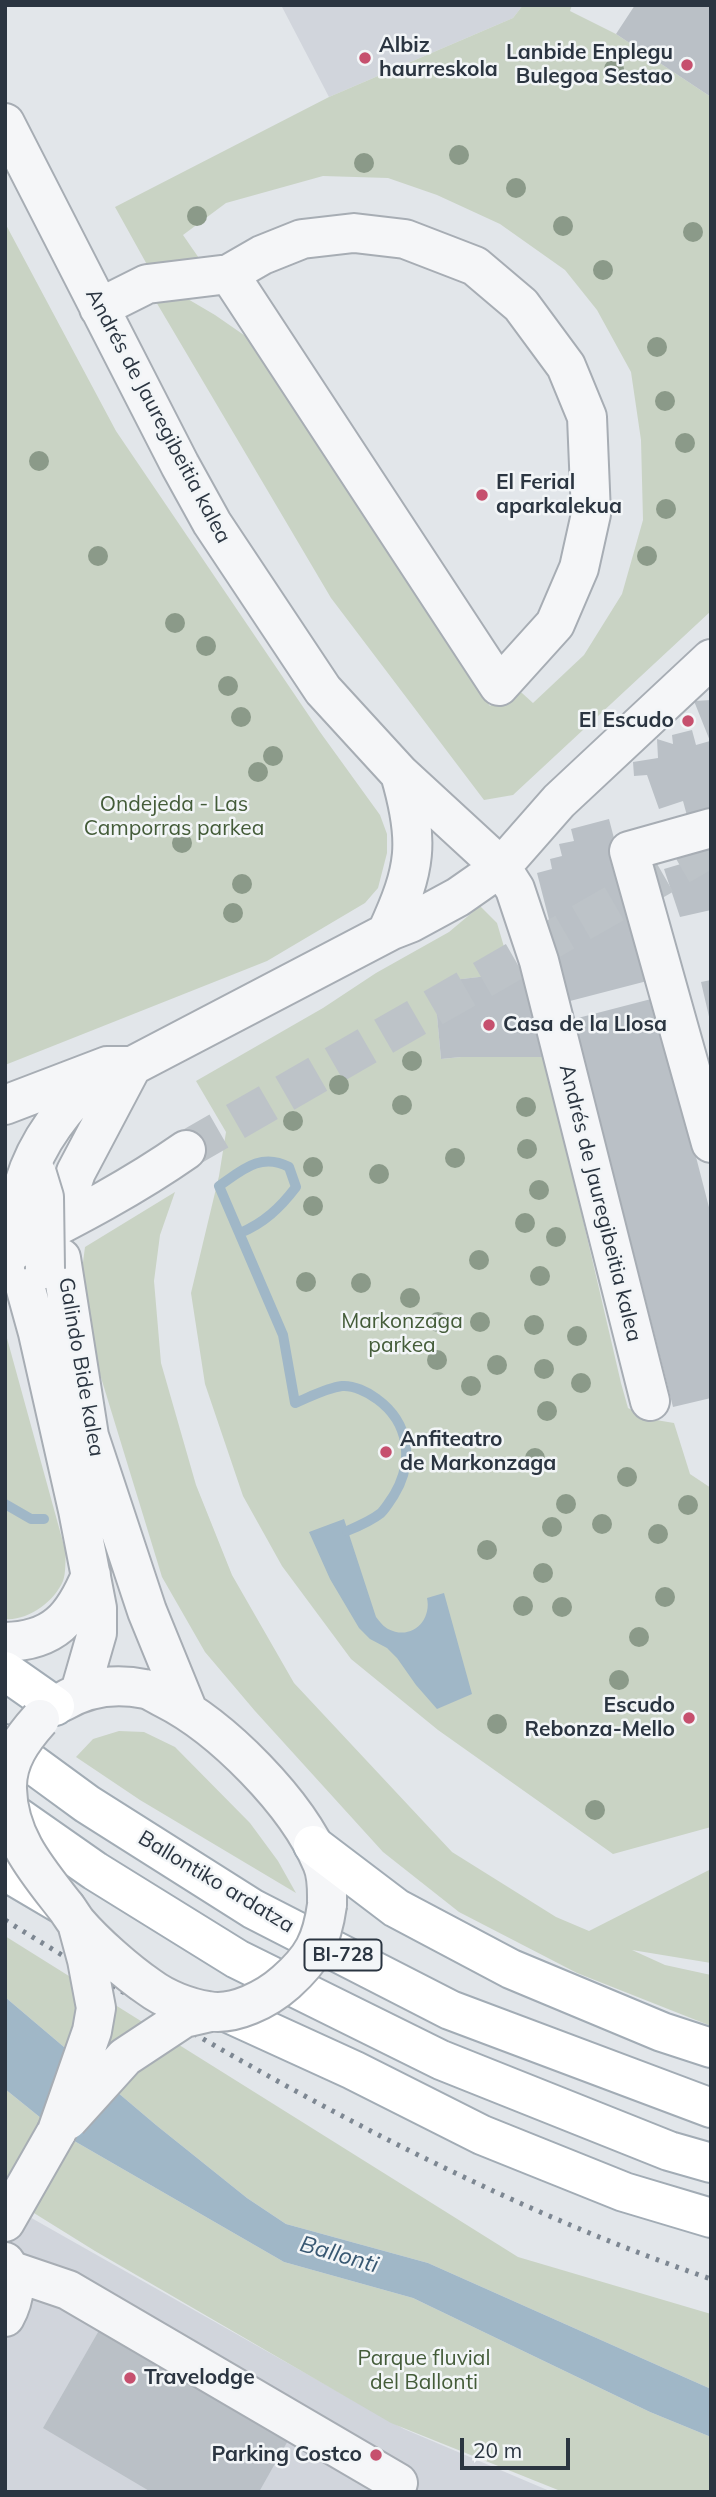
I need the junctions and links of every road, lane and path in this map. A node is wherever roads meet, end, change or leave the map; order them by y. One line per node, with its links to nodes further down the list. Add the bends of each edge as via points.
1 (5, 123): 3 (street, Andrés de Jauregibeitia kalea)
2 (229, 274): 2 (street, via 484,663 499,686 555,624 579,568 591,514 587,417 566,366 521,305 475,266 405,239 354,233 302,239); 3 (street, via 147,284)
3 (99, 308): 5 (street, Andrés de Jauregibeitia kalea, via 212,523 323,690)
4 (711, 659): 8 (street, via 559,801)
5 (400, 774): 7 (street, Andrés de Jauregibeitia kalea); 9 (street, via 414,841)
6 (711, 828): 10 (street, via 629,851)
7 (465, 832): 8 (street, Andrés de Jauregibeitia kalea); 9 (street, via 474,853 470,871)
8 (501, 867): 9 (street, via 458,897); 17 (street, Andrés de Jauregibeitia kalea, via 515,889 531,934)
9 (398, 928): 11 (street)
10 (699, 1062): 13 (street)
11 (120, 1066): 12 (street); 15 (street, via 60,1114); 16 (street, Galindo Bide kalea, via 66,1202)
12 (5, 1105)
13 (711, 1143)
14 (186, 1150): 16 (street, via 86,1211)
15 (24, 1165): 16 (street, Galindo Bide kalea, bridge)
16 (26, 1256): 18 (street, Galindo Bide kalea); 22 (street, Galindo Bide kalea, via 53,1312 112,1511)
17 (650, 1401)
18 (91, 1575): 19 (street, via 79,1603 64,1622 46,1636); 21 (street, Galindo Bide kalea, via 97,1633)
19 (5, 1642)
20 (5, 1671): 21 (main road)
21 (58, 1706): 22 (street, via 106,1686 147,1689); 27 (street, bridge, via 24,1735 12,1758 7,1789 20,1844)
22 (187, 1709): 25 (street, via 227,1741 276,1792)
23 (5, 1744): 30 (main road, Ballontiko ardatza / BI-728, via 87,1804 253,1909 450,2010)
24 (5, 1808): 32 (main road, BI-728, via 95,1871 237,1959 441,2060 669,2151)
25 (313, 1845): 28 (street, bridge, via 327,1885 317,1947 265,1997); 29 (main road, via 396,1908 511,1969)
26 (5, 1871): 27 (main road)
27 (71, 1915): 28 (street, bridge, via 150,1989 188,2006); 31 (street, bridge, via 87,1960 96,2008)
28 (218, 2012): 31 (street, bridge, via 184,2018 125,2057); 33 (main road, via 353,2070 482,2135 624,2192)
29 (711, 2048)
30 (711, 2108)
31 (57, 2132): 34 (street)
32 (711, 2163)
33 (711, 2218)
34 (5, 2222)
35 (9, 2266): 36 (street, via 15,2289); 37 (street, via 68,2290)
36 (5, 2317)
37 (407, 2489)

